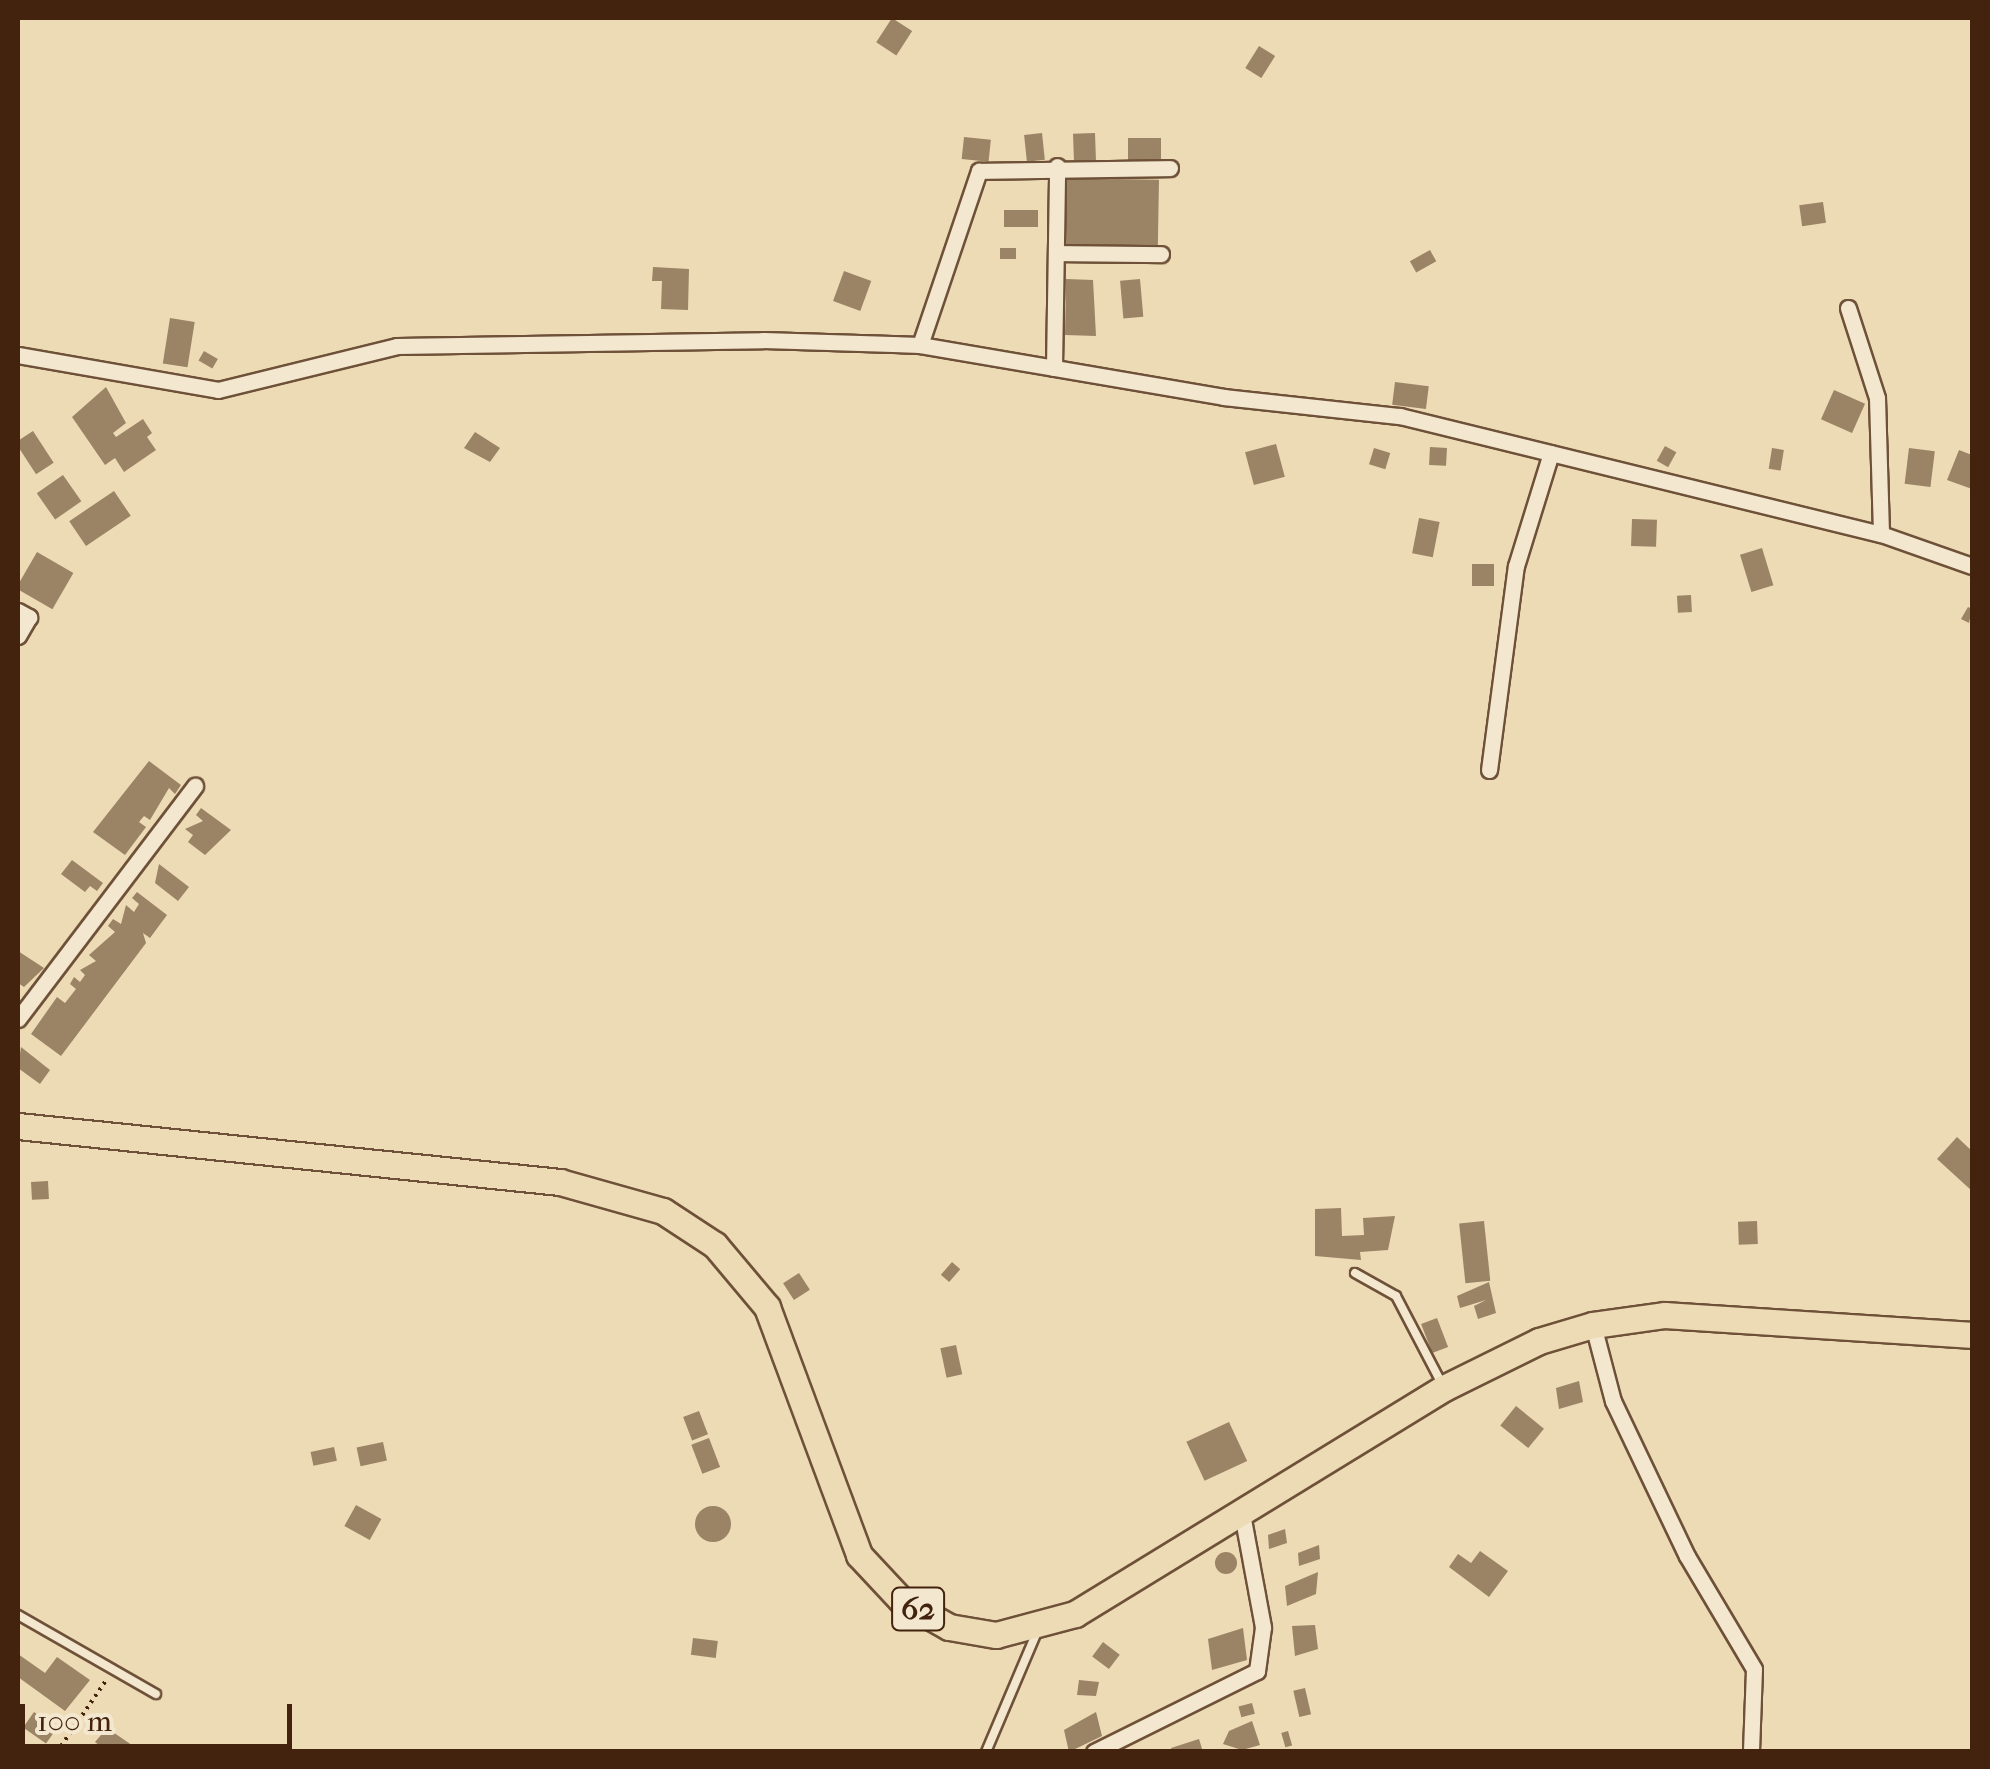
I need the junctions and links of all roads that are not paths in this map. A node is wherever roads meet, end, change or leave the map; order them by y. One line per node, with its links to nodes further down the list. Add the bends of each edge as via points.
1 (1057, 166): 2 (street); 3 (street); 6 (street, via 979,170)
2 (1170, 168)
3 (1058, 253): 4 (street); 8 (street)
4 (1161, 254)
5 (1848, 308): 10 (street, via 1877,398)
6 (920, 346): 7 (street, via 763,340 397,346 218,390); 8 (street)
7 (18, 355)
8 (1054, 368): 9 (street, via 1224,397 1400,416)
9 (1551, 453): 10 (street); 14 (street, via 1516,566)
10 (1880, 534): 11 (street)
11 (1972, 566)
12 (18, 611): 13 (street, via 29,617)
13 (18, 636)
14 (1489, 770)
15 (195, 786): 16 (street)
16 (18, 1019)
17 (18, 1126): 24 (main road, 62, via 560,1182 663,1212 715,1244 766,1307 859,1555 901,1600 949,1626 996,1635)
18 (1356, 1273): 21 (lane, via 1396,1296)
19 (1593, 1325): 20 (main road, 62, via 1665,1315); 21 (main road, 62, via 1539,1341); 28 (street, via 1612,1401 1687,1556 1754,1668)
20 (1972, 1335)
21 (1444, 1388): 22 (main road, 62)
22 (1242, 1514): 24 (main road, 62, via 1075,1614); 27 (street, via 1263,1627 1257,1671)
23 (18, 1615): 25 (lane)
24 (1038, 1628): 26 (lane)
25 (156, 1694)
26 (986, 1752)
27 (1094, 1752)
28 (1751, 1752)

